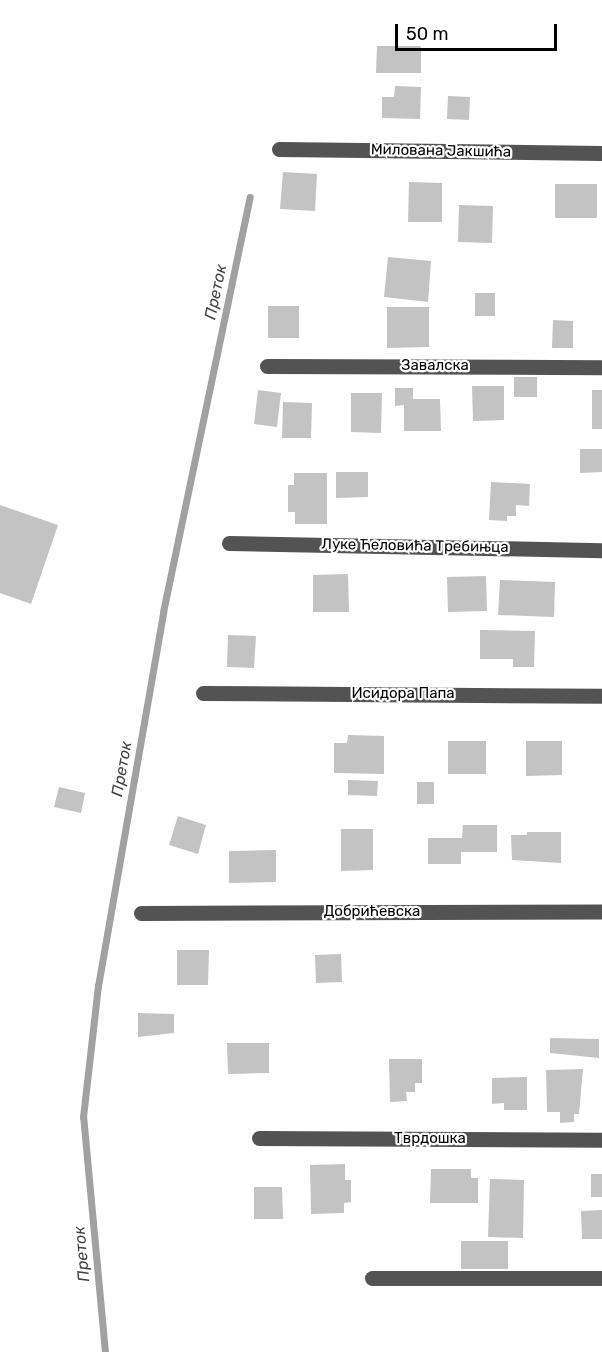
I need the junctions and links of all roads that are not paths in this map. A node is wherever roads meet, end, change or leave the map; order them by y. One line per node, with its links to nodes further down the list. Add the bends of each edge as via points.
1 (279, 149): 2 (street, Милована Јакшића)
2 (602, 153)
3 (267, 366): 4 (street, Завалска)
4 (602, 367)
5 (229, 543): 6 (street, Луке Ћеловића Требињца)
6 (602, 550)
7 (203, 693): 8 (street, Исидора Папа)
8 (602, 696)
9 (602, 911): 10 (street, Добрићевска)
10 (141, 913)
11 (259, 1138): 12 (street, Тврдошка)
12 (602, 1140)
13 (372, 1278): 14 (street)
14 (602, 1278)

